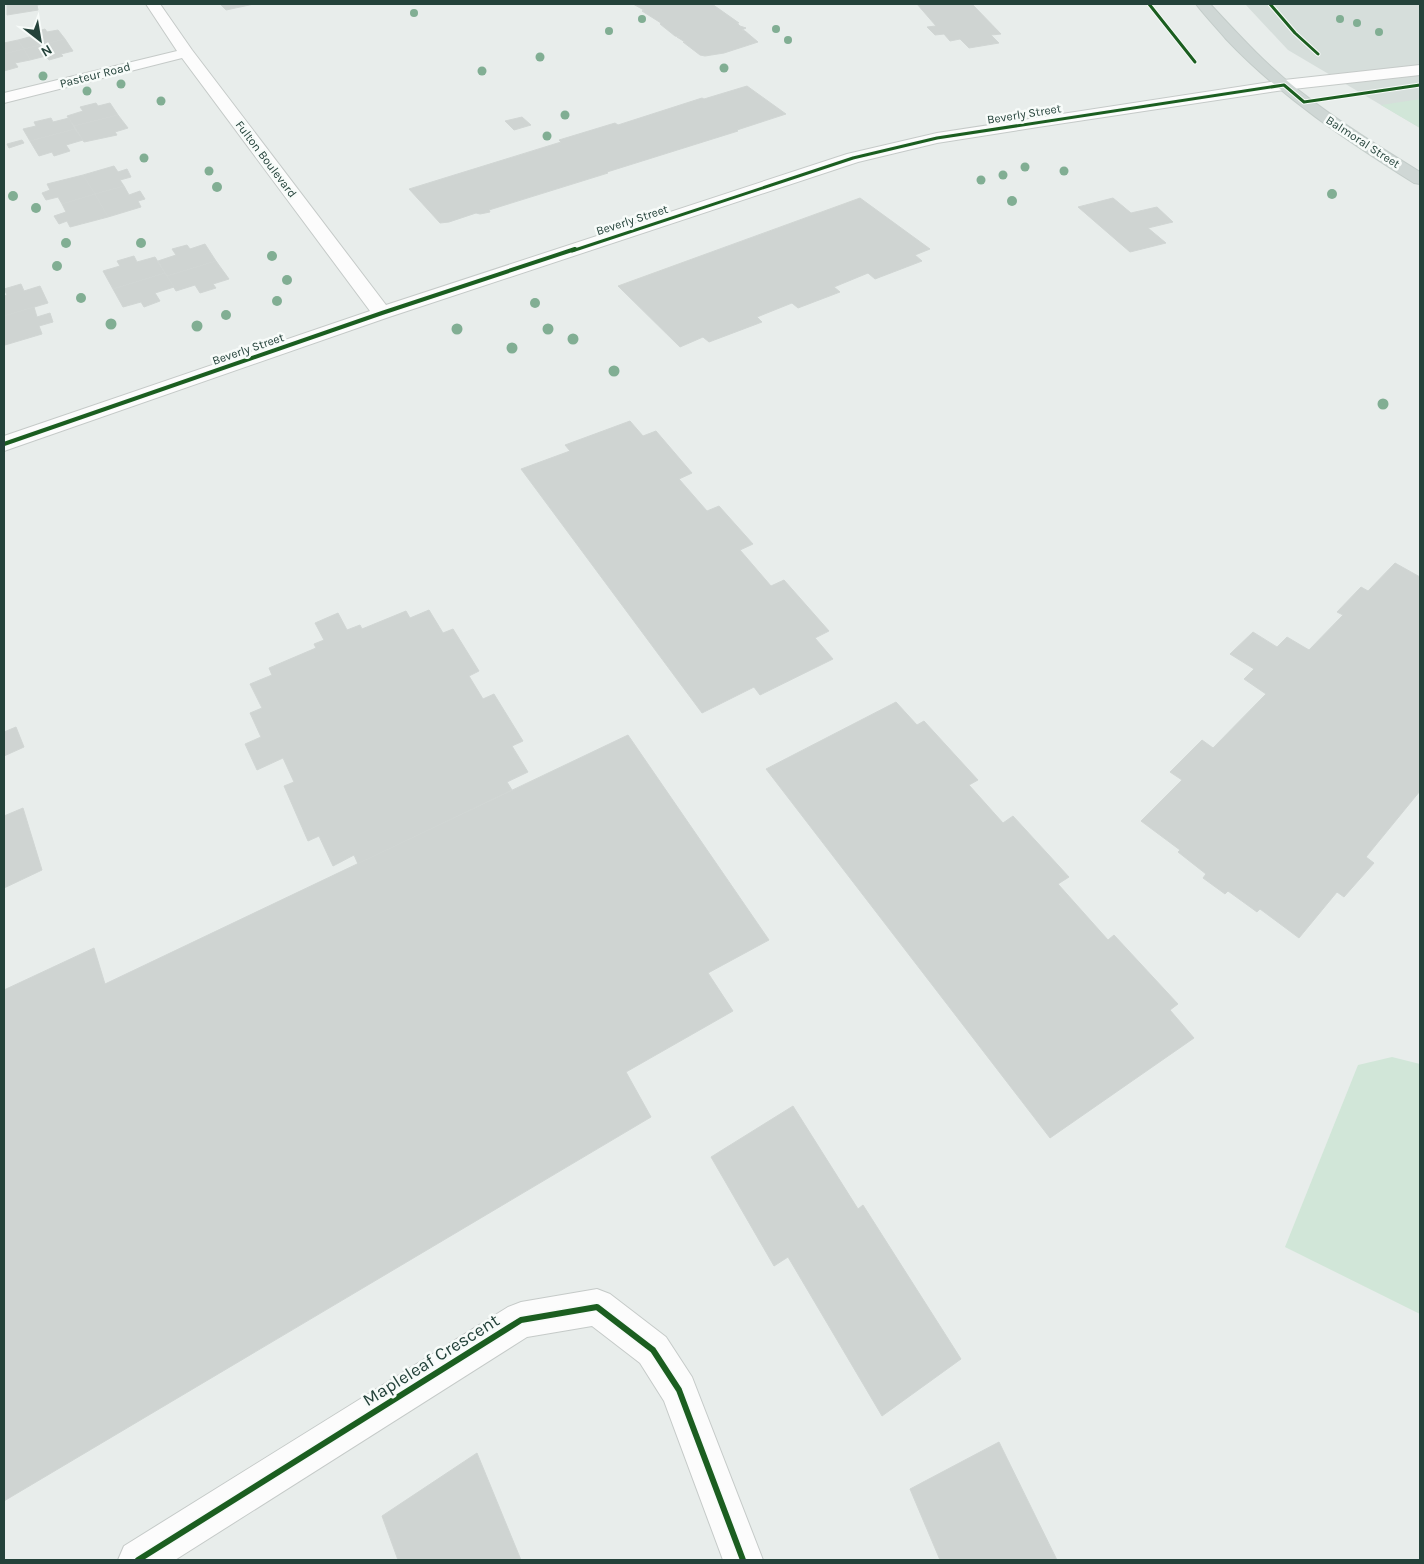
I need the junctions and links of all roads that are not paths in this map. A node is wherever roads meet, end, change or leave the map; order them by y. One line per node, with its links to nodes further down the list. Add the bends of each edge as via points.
1 (153, 4): 3 (street, Fulton Boulevard)
2 (1203, 4): 5 (main road, Balmoral Street, via 1238,43)
3 (186, 53): 6 (street, Pasteur Road); 8 (street, Fulton Boulevard)
4 (1420, 70): 5 (street, Beverly Street)
5 (1284, 85): 7 (main road, Balmoral Street, via 1304,102); 8 (street, Beverly Street, via 937,138 853,158)
6 (4, 98)
7 (1420, 179)
8 (382, 313): 9 (street, Beverly Street)
9 (4, 444)
10 (138, 1560): 11 (street, Mapleleaf Crescent, via 521,1320 597,1307 653,1350 679,1390)
11 (743, 1560)

